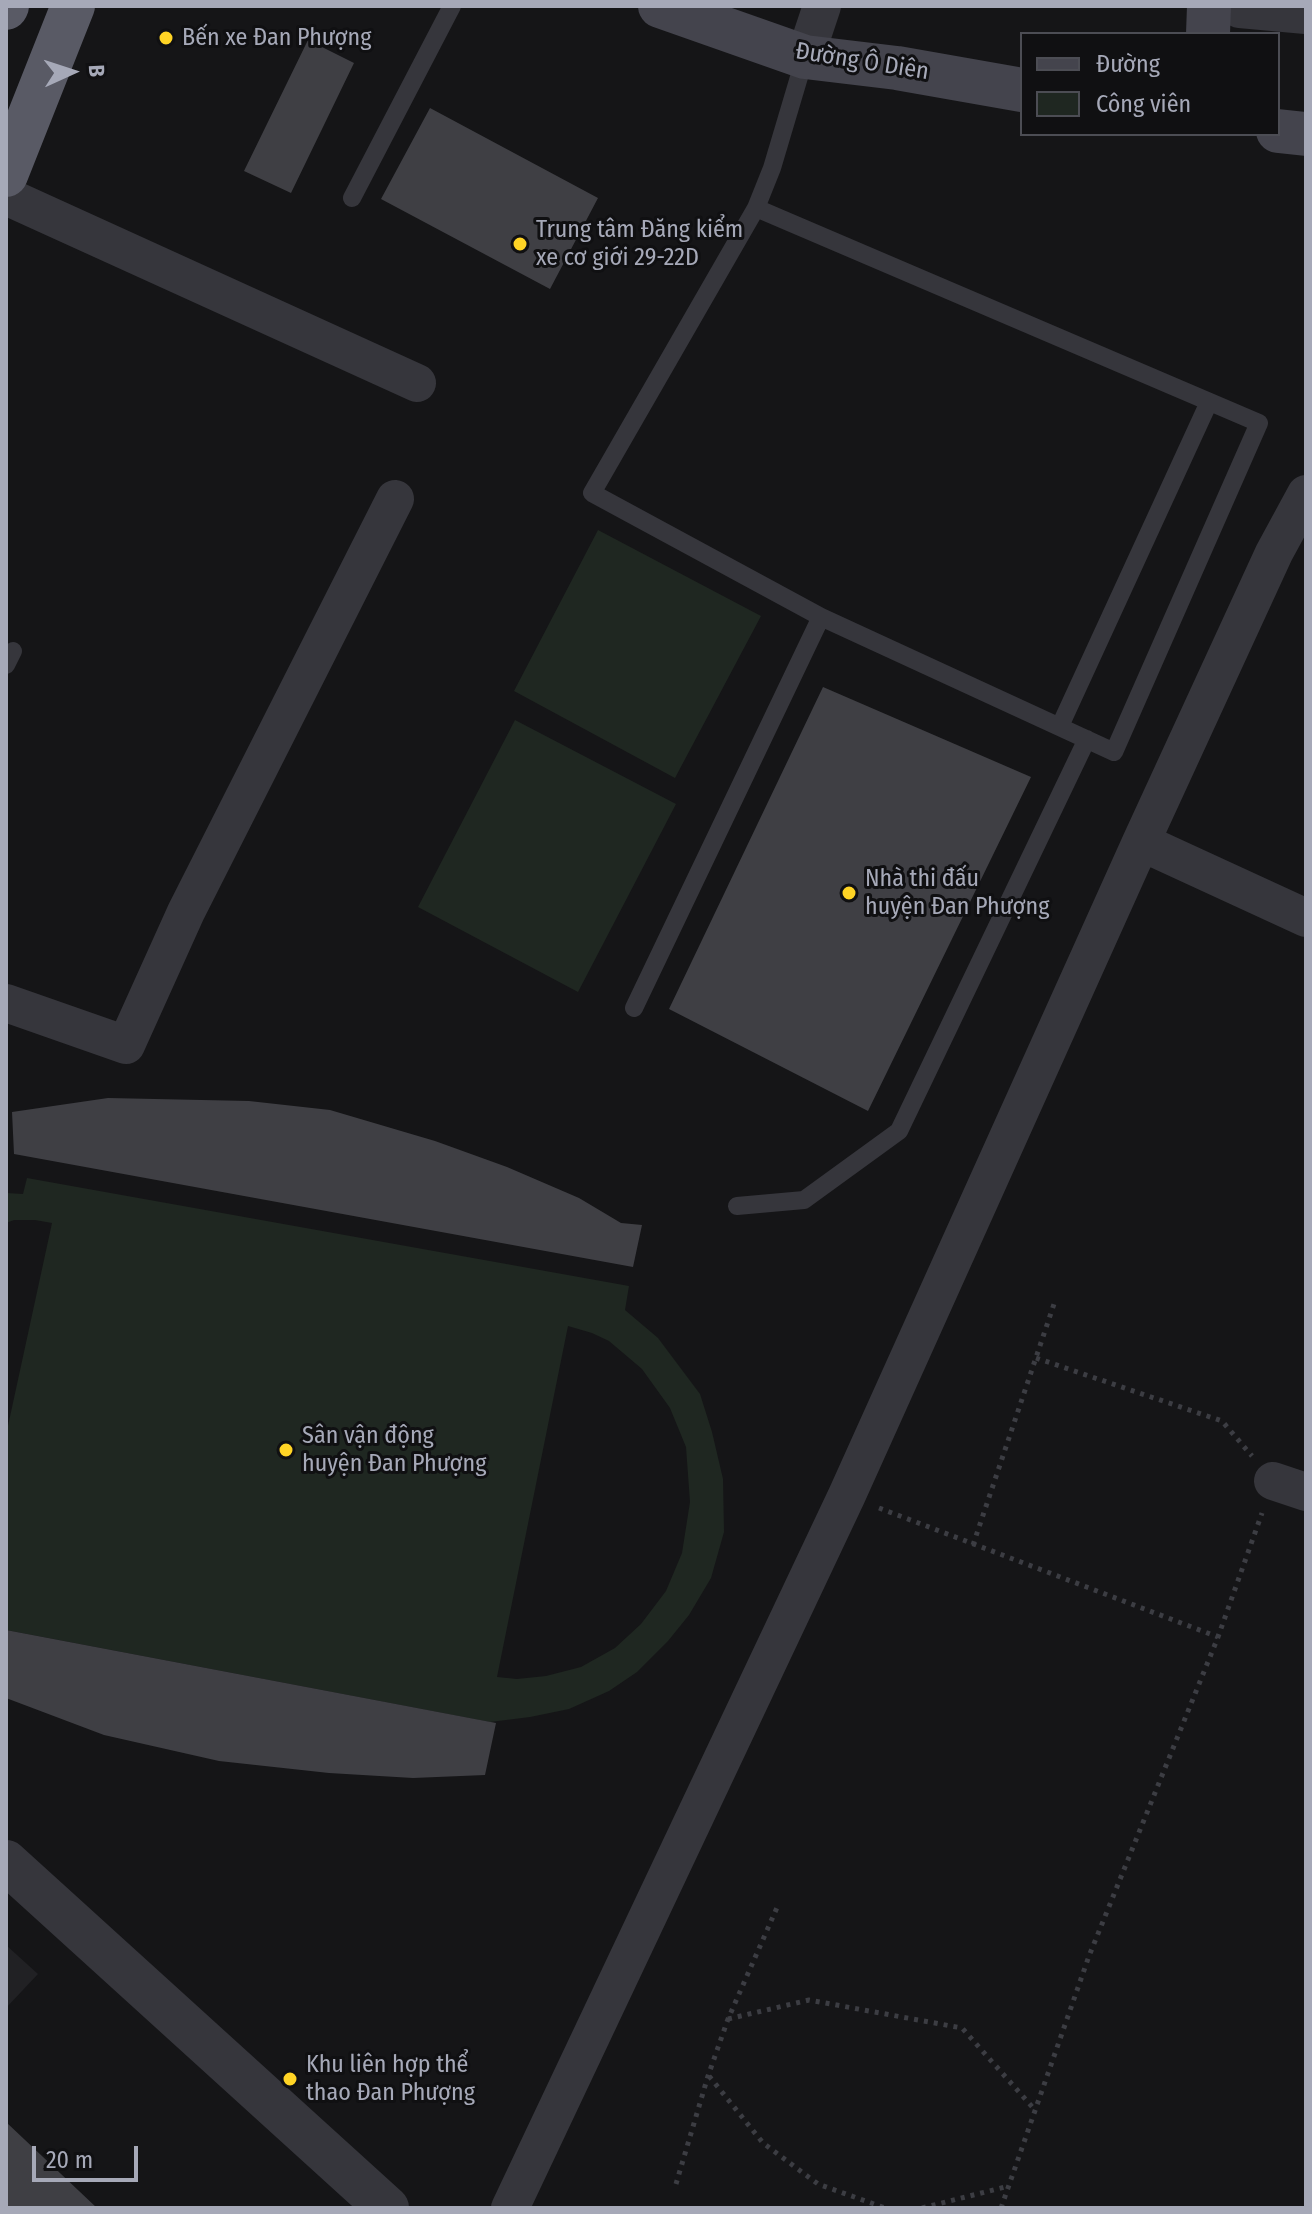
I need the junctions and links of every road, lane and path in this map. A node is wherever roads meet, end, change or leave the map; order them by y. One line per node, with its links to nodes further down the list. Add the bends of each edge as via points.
1 (73, 6): 13 (highway)
2 (452, 6): 15 (lane)
3 (660, 6): 9 (main road, Đường Ô Diên)
4 (822, 6): 9 (street)
5 (1209, 6): 8 (main road)
6 (1240, 6): 7 (street)
7 (1306, 12)
8 (1208, 32)
9 (805, 57): 10 (main road, Đường Ô Diên); 16 (lane)
10 (1020, 90)
11 (1280, 131): 12 (main road)
12 (1306, 134)
13 (6, 175)
14 (6, 196): 17 (street)
15 (352, 198)
16 (756, 208): 18 (lane); 21 (lane, via 592,493)
17 (417, 383)
18 (1209, 402): 22 (lane); 23 (lane, via 1259,423 1114,752)
19 (1306, 494): 24 (street)
20 (395, 499): 26 (street, via 186,912 126,1045)
21 (821, 617): 22 (lane); 27 (lane)
22 (1060, 726): 23 (lane)
23 (1087, 739): 28 (lane, via 899,1131 804,1200)
24 (1141, 842): 25 (street); 33 (street)
25 (1306, 918)
26 (6, 1003)
27 (634, 1008)
28 (737, 1206)
29 (1054, 1304): 30 (path)
30 (1036, 1358): 31 (path); 34 (path)
31 (1222, 1421)
32 (1290, 1487): 35 (path)
33 (847, 1495): 34 (path); 44 (street)
34 (973, 1545): 35 (path)
35 (1218, 1637): 40 (path, via 1089,1956)
36 (6, 1862): 43 (street)
37 (779, 1903): 38 (path)
38 (728, 2019): 39 (path); 40 (path, via 809,2000 962,2028)
39 (708, 2076): 41 (path); 45 (path, via 763,2143 818,2184)
40 (1035, 2110): 42 (path)
41 (676, 2184)
42 (1009, 2186): 46 (path); 47 (path)
43 (387, 2208)
44 (510, 2208)
45 (885, 2208)
46 (922, 2208)
47 (1001, 2208)

